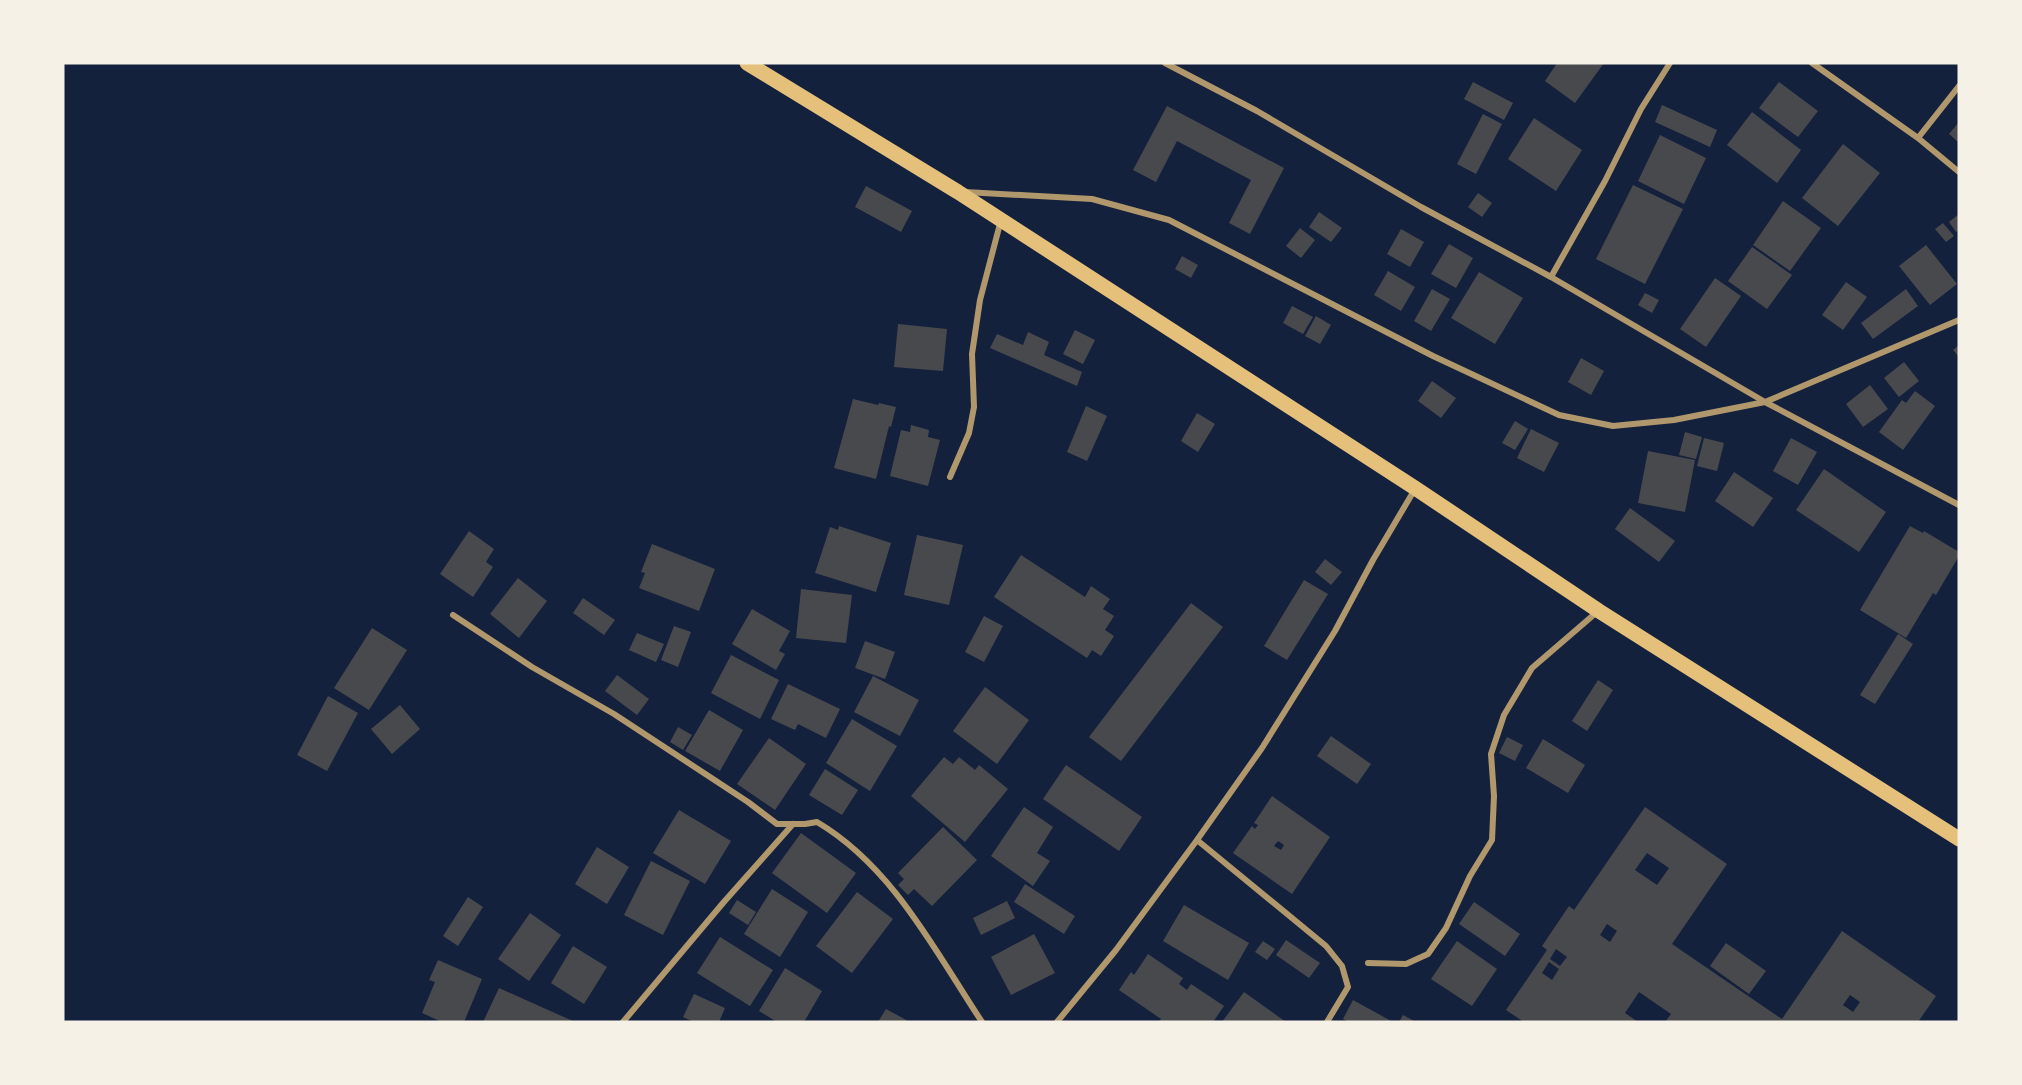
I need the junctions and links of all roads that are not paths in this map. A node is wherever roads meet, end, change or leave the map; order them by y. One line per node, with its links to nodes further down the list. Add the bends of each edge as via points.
1 (747, 63): 8 (main road)
2 (1165, 63): 10 (street)
3 (1670, 63): 10 (street)
4 (1812, 63): 6 (street)
5 (1959, 86): 6 (street)
6 (1918, 138): 7 (street)
7 (1959, 172)
8 (958, 192): 9 (main road); 12 (street, via 1092,200 1169,220 1433,357 1559,415 1613,426 1674,420)
9 (1001, 219): 13 (street, via 980,300 972,354 974,407 969,434); 14 (main road)
10 (1551, 277): 12 (street)
11 (1959, 320): 12 (street)
12 (1765, 402): 15 (street)
13 (950, 477)
14 (1415, 488): 16 (main road); 20 (street, via 1310,673)
15 (1959, 505)
16 (1599, 611): 19 (main road); 21 (street, via 1532,668 1504,715 1491,754 1492,840 1440,936 1428,954 1406,964)
17 (453, 615): 18 (street, via 614,714 777,824)
18 (793, 824): 22 (street); 23 (street, via 817,822 870,863 921,926)
19 (1959, 839)
20 (1197, 840): 24 (street); 25 (street, via 1326,946 1342,966 1348,987)
21 (1368, 963)
22 (623, 1022)
23 (982, 1022)
24 (1057, 1022)
25 (1327, 1022)

